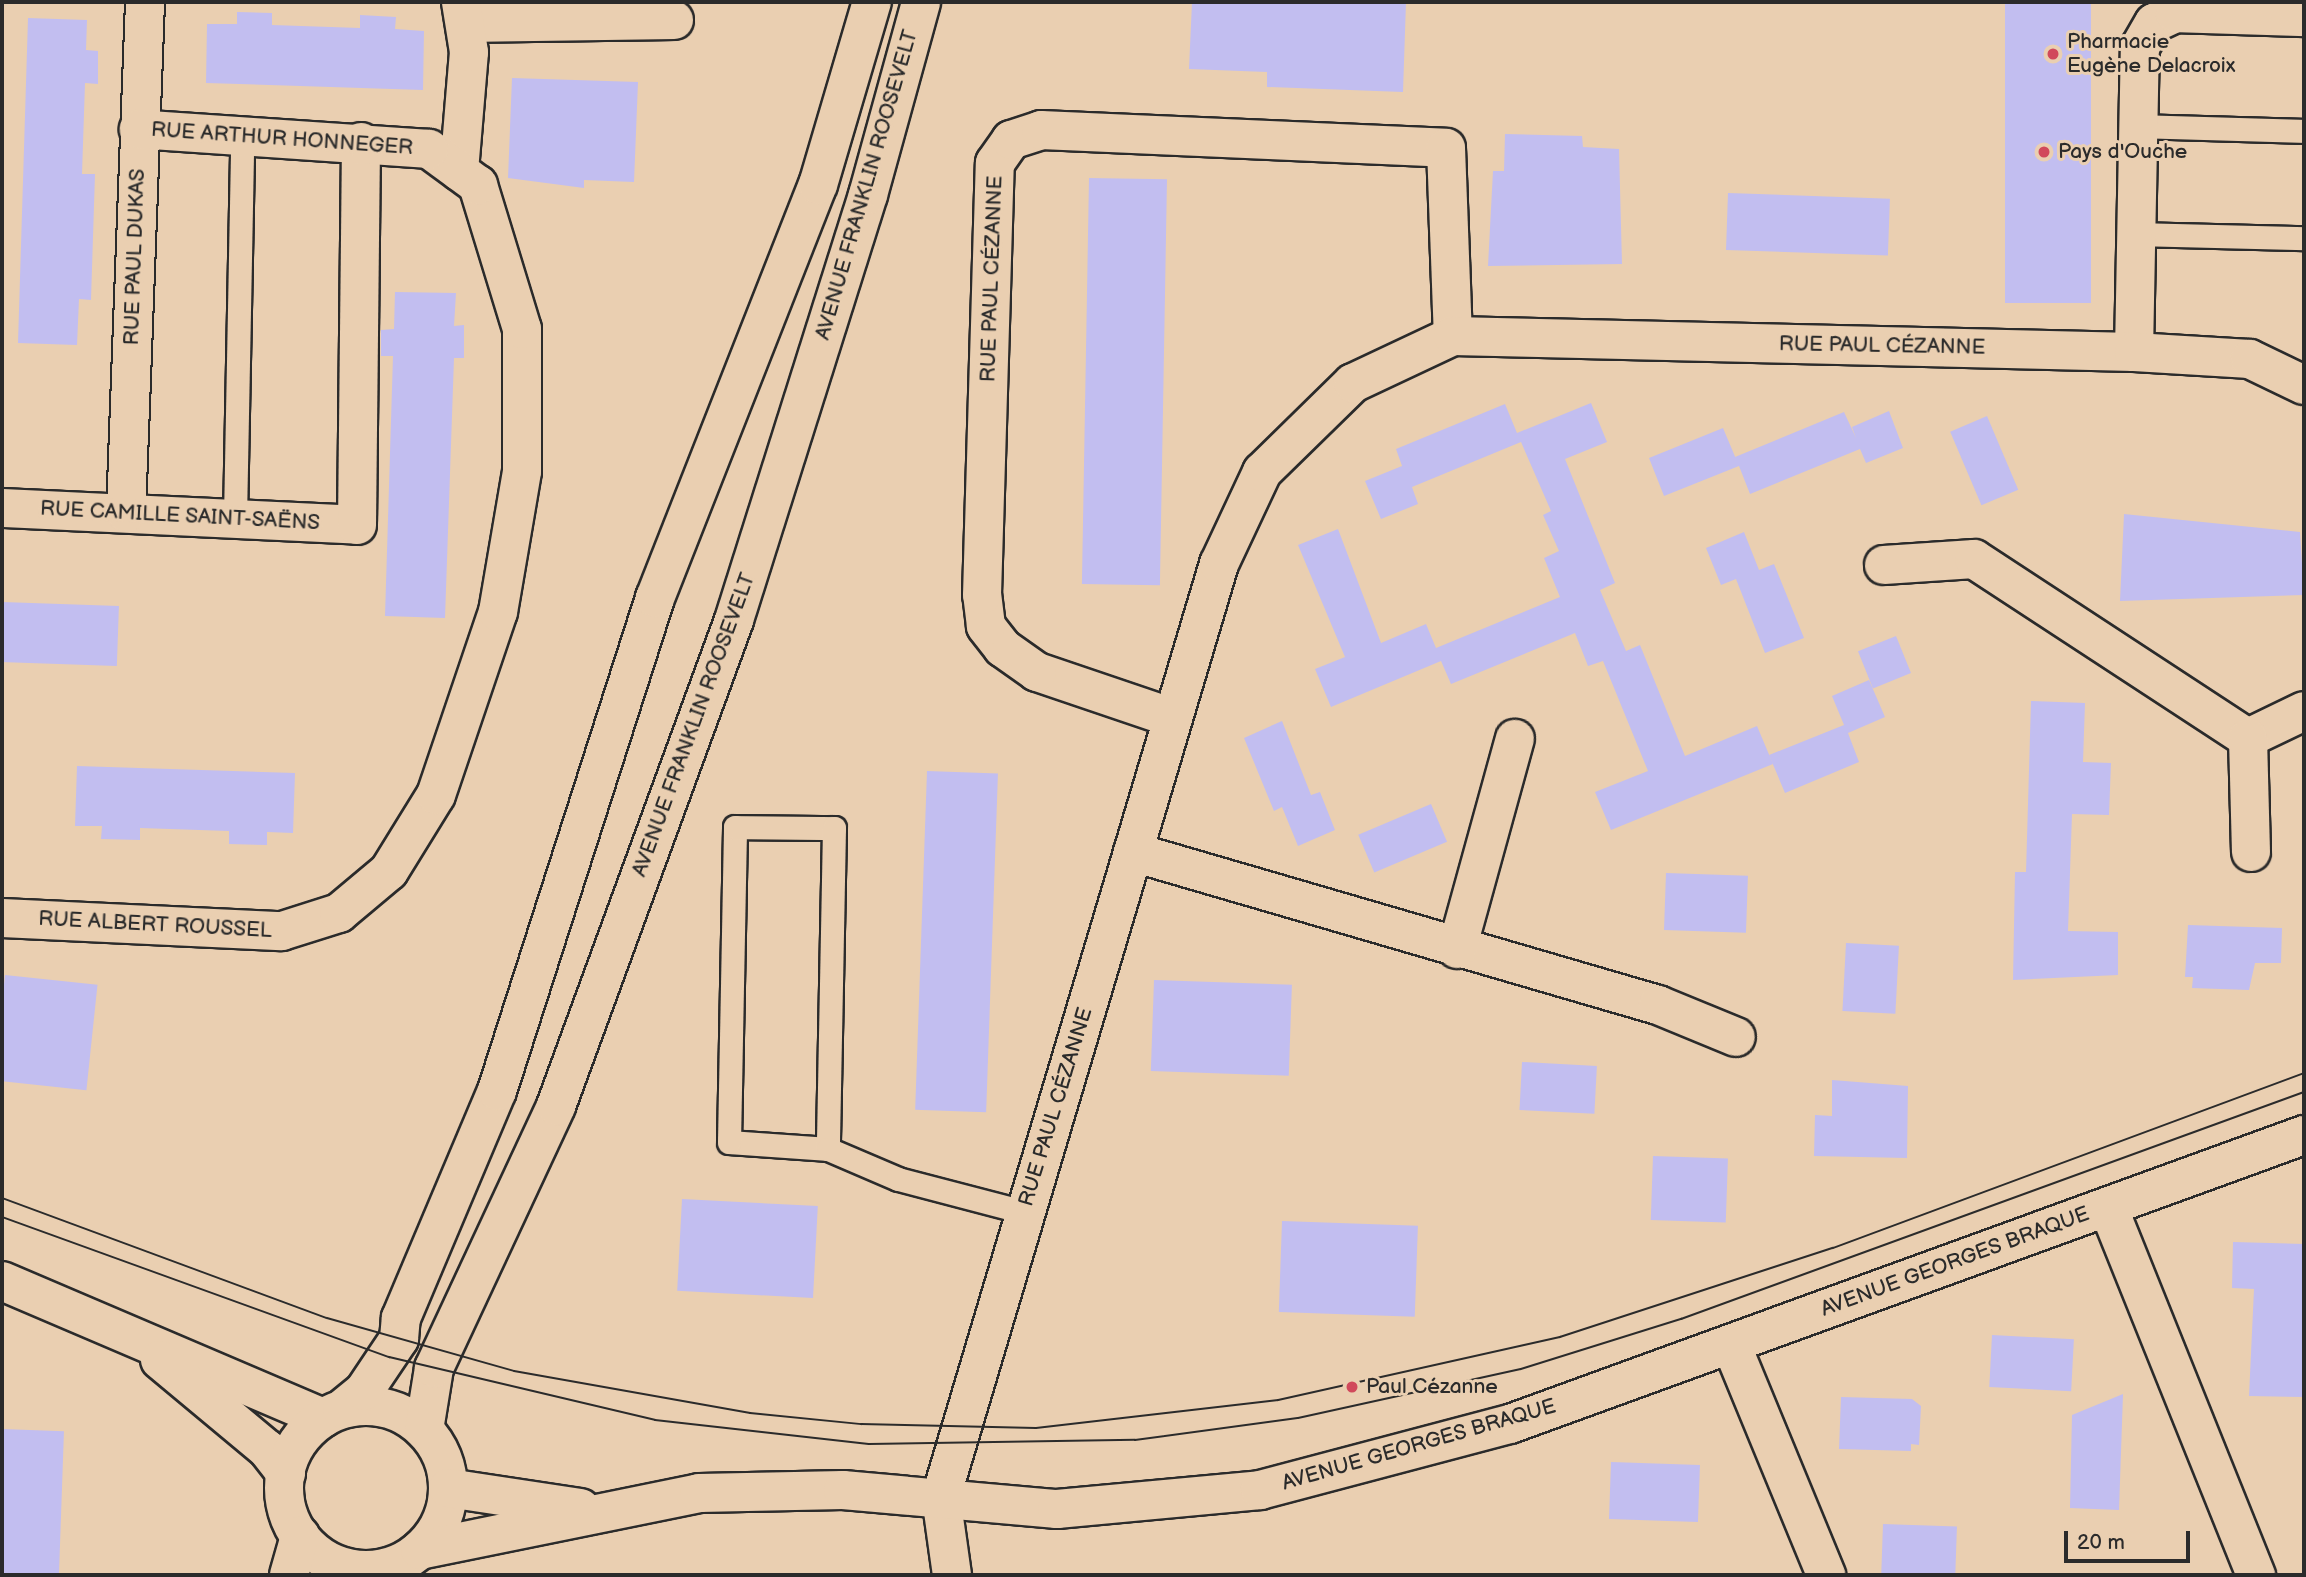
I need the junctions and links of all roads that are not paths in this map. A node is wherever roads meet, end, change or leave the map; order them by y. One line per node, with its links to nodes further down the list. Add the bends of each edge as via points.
1 (145, 2): 8 (street, RUE PAUL DUKAS)
2 (872, 2): 38 (street, via 818,185 655,598 497,1091 401,1318 399,1339 364,1391)
3 (921, 2): 39 (street, AVENUE FRANKLIN ROOSEVELT, via 868,195 734,620 556,1106 434,1368)
4 (463, 13): 6 (street); 12 (street, via 469,52)
5 (2304, 17): 7 (street, via 2175,13 2154,23 2140,47)
6 (674, 20)
7 (2138, 126): 9 (lane); 13 (street)
8 (139, 129): 10 (street, RUE ARTHUR HONNEGER); 19 (street, RUE PAUL DUKAS)
9 (2304, 131)
10 (242, 140): 11 (street, RUE ARTHUR HONNEGER); 20 (lane)
11 (360, 142): 12 (street, RUE ARTHUR HONNEGER, via 429,149); 20 (street, RUE CAMILLE SAINT-SAËNS, via 357,525)
12 (459, 171): 28 (street, RUE ALBERT ROUSSEL, via 478,185 522,330 522,471 498,612 436,795 389,871 339,914 282,931)
13 (2136, 234): 14 (lane); 16 (street)
14 (2304, 238)
15 (1453, 336): 16 (street, RUE PAUL CÉZANNE); 23 (street, RUE PAUL CÉZANNE, via 1353,383 1262,472 1219,564); 23 (street, RUE PAUL CÉZANNE, via 1447,148 1041,130 1011,140 995,163 982,595 986,626 1003,648 1037,672)
16 (2134, 352): 17 (street, RUE PAUL CÉZANNE, via 2250,359)
17 (2304, 385)
18 (2, 509): 19 (street, RUE CAMILLE SAINT-SAËNS)
19 (126, 513): 20 (street, RUE CAMILLE SAINT-SAËNS)
20 (235, 518)
21 (1884, 565): 24 (street, via 1974,559)
22 (2304, 711): 24 (street)
23 (1173, 718): 26 (street, RUE PAUL CÉZANNE)
24 (2248, 738): 27 (street)
25 (1515, 739): 29 (street)
26 (1133, 852): 29 (street); 34 (street, RUE PAUL CÉZANNE)
27 (2251, 852)
28 (2, 918)
29 (1457, 949): 30 (street, via 1658,1004)
30 (1736, 1037)
31 (2304, 1135): 33 (street, AVENUE GEORGES BRAQUE)
32 (828, 1149): 32 (lane, via 834,828 736,827 729,1142); 34 (lane, via 898,1179)
33 (2108, 1206): 37 (street, AVENUE GEORGES BRAQUE); 50 (street)
34 (1024, 1212): 42 (street, RUE PAUL CÉZANNE)
35 (2, 1281): 36 (street)
36 (133, 1335): 38 (street); 40 (street, via 267,1449)
37 (1731, 1344): 42 (street, AVENUE GEORGES BRAQUE, via 1510,1424 1260,1490 1057,1509); 49 (street)
38 (332, 1414): 39 (street, via 372,1406 400,1413); 40 (street, via 305,1433)
39 (424, 1430): 41 (street, via 438,1447)
40 (286, 1473): 44 (street, via 289,1517)
41 (448, 1488): 43 (street, AVENUE GEORGES BRAQUE); 45 (street, via 441,1522)
42 (941, 1497): 43 (street, AVENUE GEORGES BRAQUE, via 843,1490 699,1493); 48 (street)
43 (617, 1513): 45 (street, AVENUE GEORGES BRAQUE)
44 (300, 1536): 46 (street, via 328,1561); 47 (street)
45 (421, 1550): 46 (street, via 403,1562)
46 (362, 1573)
47 (289, 1575)
48 (952, 1575)
49 (1826, 1575)
50 (2256, 1575)

